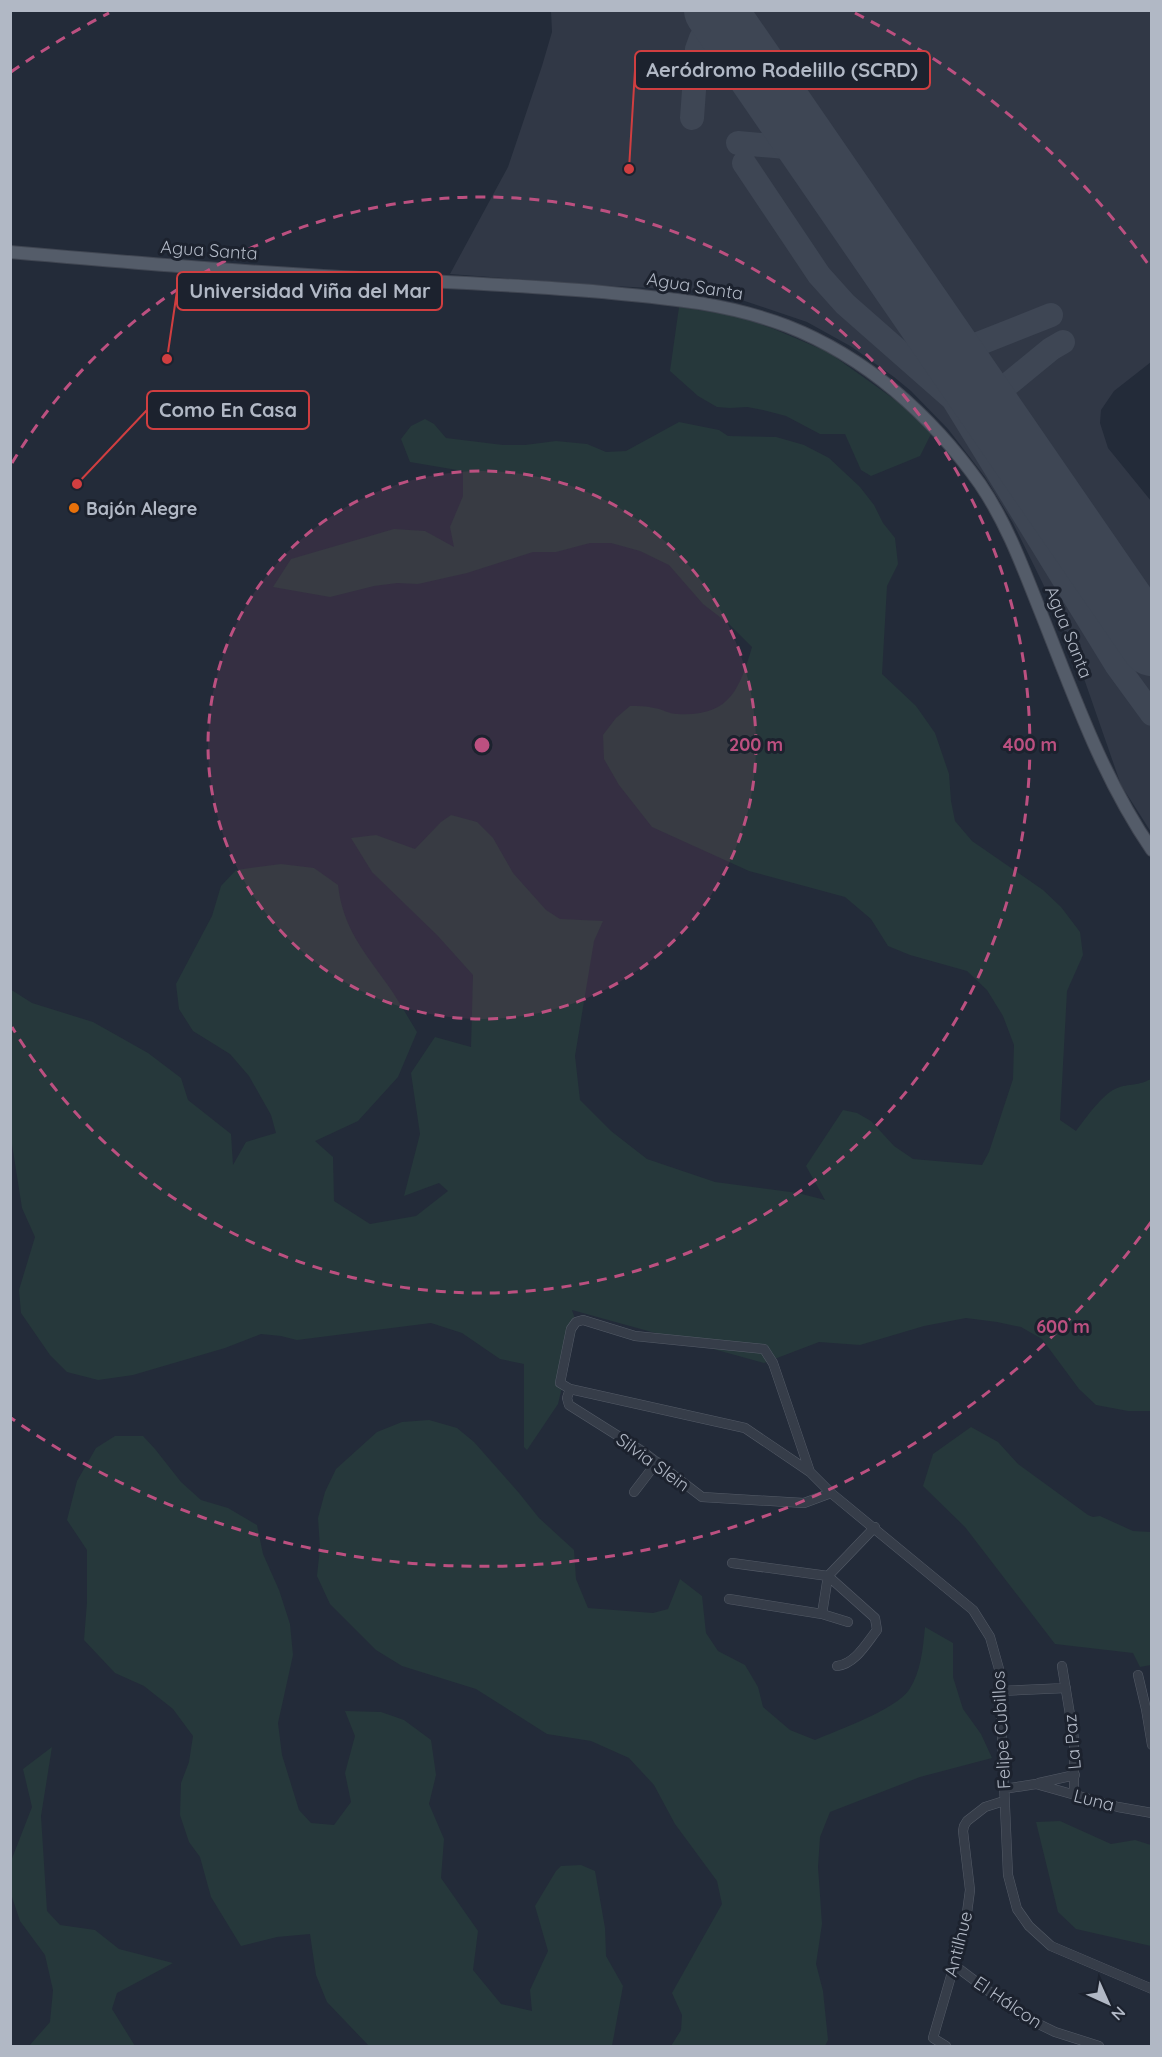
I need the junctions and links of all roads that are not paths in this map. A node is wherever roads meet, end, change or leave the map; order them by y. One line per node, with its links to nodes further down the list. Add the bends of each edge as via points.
1 (10, 252): 2 (main road, Agua Santa, via 678,299 738,310 827,344 872,373 915,408 959,456 998,512 1112,782)
2 (1152, 850)
3 (570, 1389): 4 (street, Silvia Slein, via 569,1405); 5 (street, Felipe Cubillos, via 745,1428); 5 (street, via 560,1383 571,1329 583,1320 635,1336 764,1349 773,1363)
4 (657, 1462): 6 (street); 7 (street, Silvia Slein, via 702,1497 804,1503)
5 (810, 1472): 7 (street, Felipe Cubillos)
6 (634, 1492)
7 (831, 1493): 8 (street, Felipe Cubillos)
8 (875, 1527): 10 (street); 18 (street, Felipe Cubillos, via 980,1618 997,1658)
9 (732, 1563): 10 (street)
10 (828, 1576): 12 (street); 14 (street, via 875,1618 877,1630 847,1665)
11 (729, 1599): 12 (street)
12 (822, 1614): 13 (street)
13 (849, 1622)
14 (837, 1666)
15 (1062, 1666): 17 (street, La Paz)
16 (1138, 1675): 19 (street)
17 (1066, 1688): 18 (street, La Paz); 20 (street, La Paz)
18 (999, 1691): 22 (street, Felipe Cubillos)
19 (1152, 1745)
20 (1075, 1775): 21 (street, Luna); 23 (street, La Paz)
21 (1036, 1784): 22 (street, Luna); 23 (street, Luna)
22 (1004, 1789): 25 (street, Felipe Cubillos)
23 (1074, 1795): 26 (street, Luna)
24 (1152, 1800): 26 (street)
25 (1004, 1801): 27 (street, Antilhue, via 985,1807 964,1826 970,1890 965,1928); 28 (street, Felipe Cubillos, via 1010,1887 1017,1909 1029,1926 1059,1951)
26 (1149, 1812)
27 (954, 1965): 29 (street, Antilhue, via 933,2038); 30 (street, El Hálcon, via 1022,2016)
28 (1152, 1989)
29 (946, 2046)
30 (1093, 2046)

